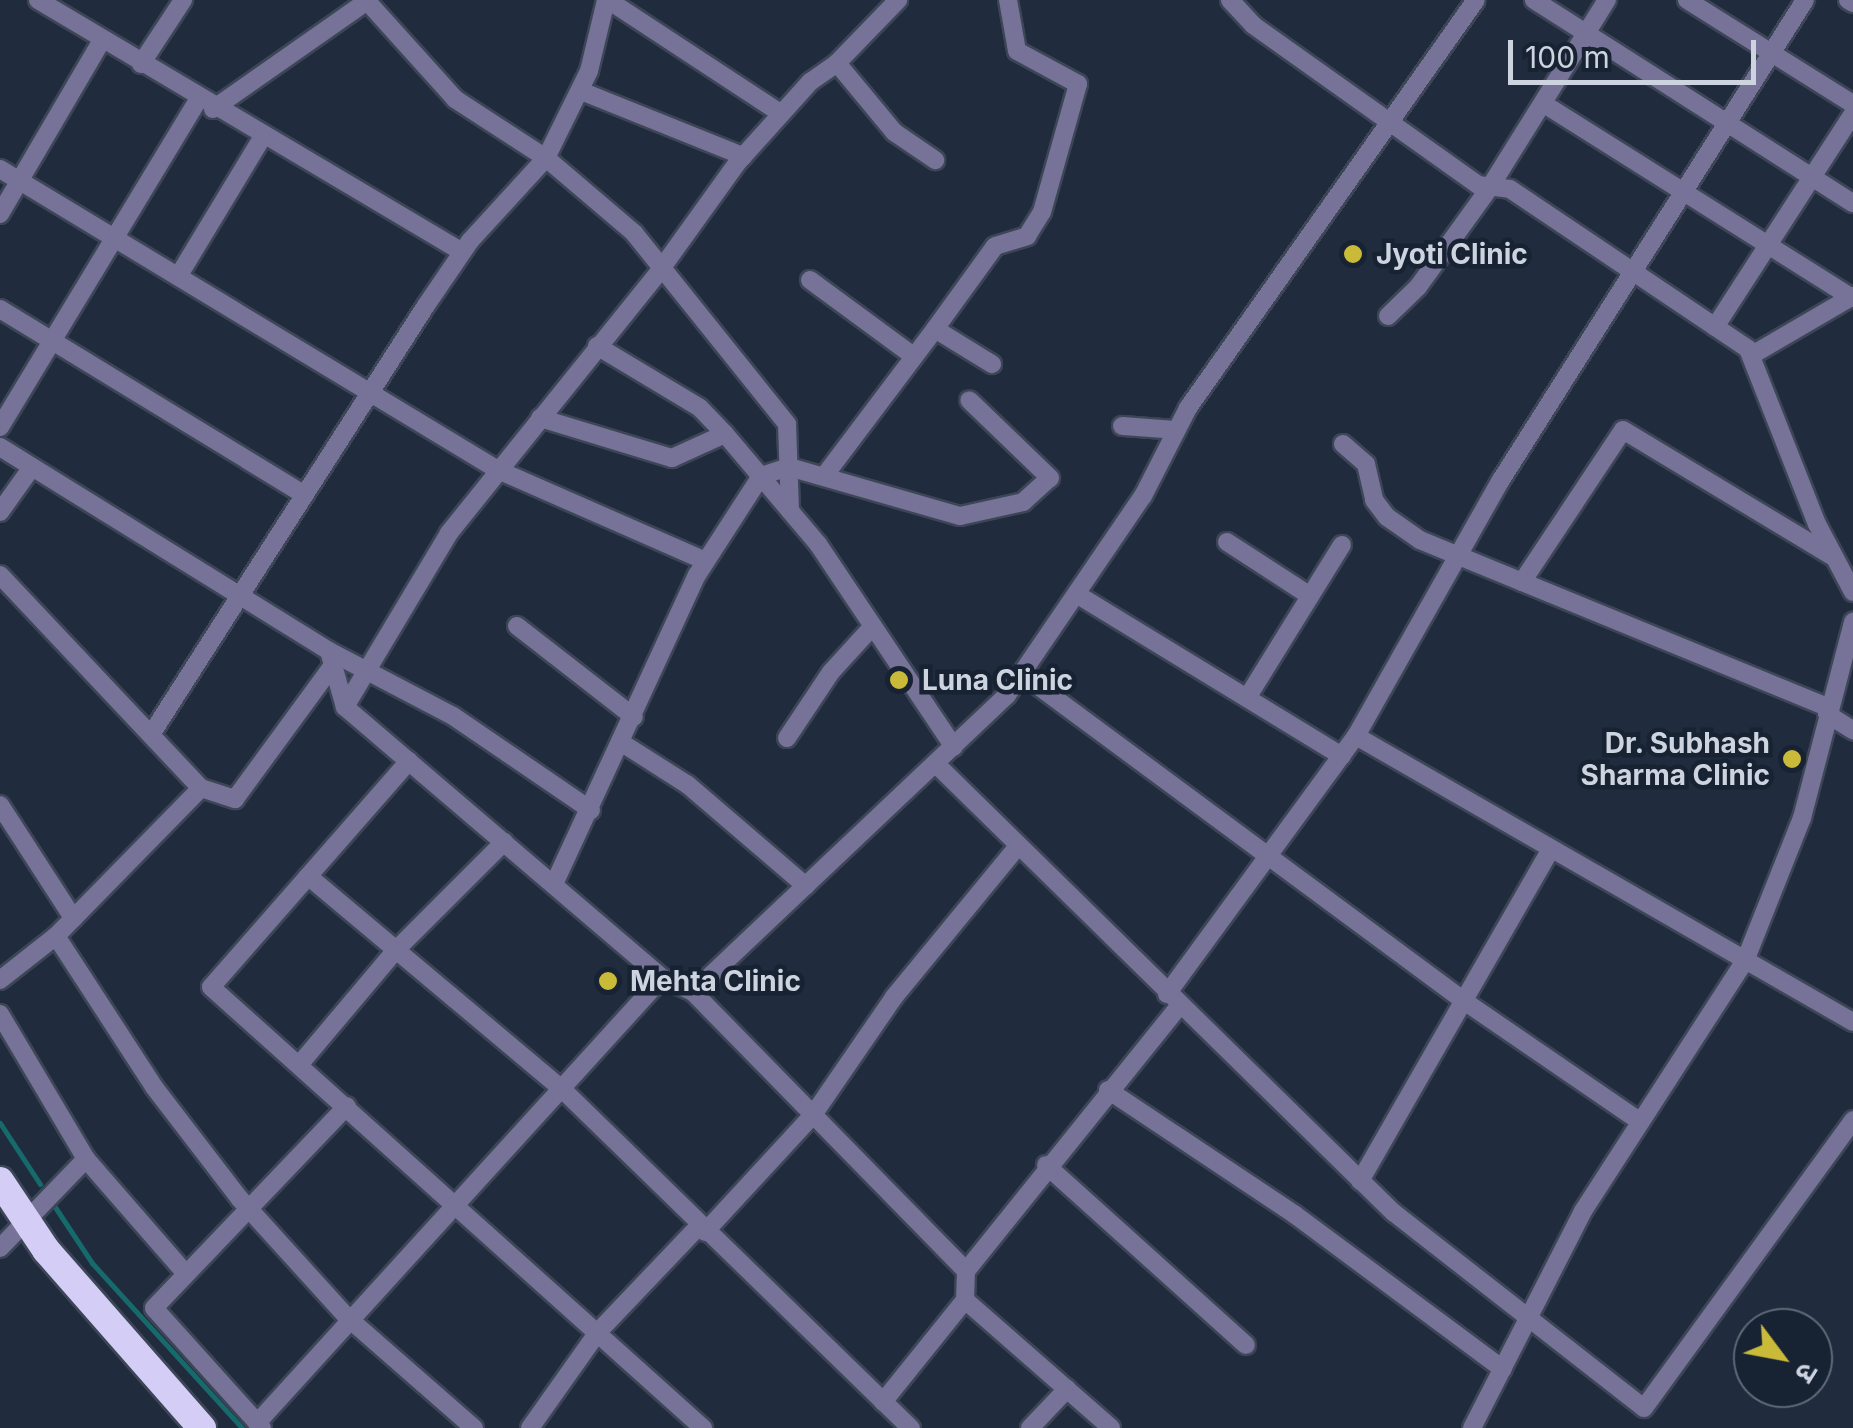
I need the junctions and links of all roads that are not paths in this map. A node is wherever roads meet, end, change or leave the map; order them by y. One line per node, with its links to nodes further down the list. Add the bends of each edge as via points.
1 (38, 0): 14 (street)
2 (182, 0): 17 (street)
3 (367, 0): 21 (street); 28 (street, via 455,99)
4 (607, 0): 18 (street); 22 (street)
5 (898, 0): 16 (street)
6 (1008, 0): 48 (street, via 1017,51 1078,84 1042,212 1027,236 995,246)
7 (1230, 0): 25 (street, via 1253,25 1358,96)
8 (1476, 0): 25 (street)
9 (1534, 0): 13 (street)
10 (1607, 0): 13 (street)
11 (1687, 0): 15 (street)
12 (1805, 0): 15 (street)
13 (1587, 32): 19 (street); 24 (street)
14 (102, 40): 17 (street); 32 (street)
15 (1771, 53): 20 (street); 24 (street)
16 (837, 63): 22 (street); 29 (street, via 894,132)
17 (140, 64): 21 (street)
18 (581, 92): 27 (street); 28 (street)
19 (1544, 104): 33 (street); 34 (street)
20 (1853, 104)
21 (206, 105): 26 (street); 37 (street)
22 (780, 114): 27 (street)
23 (1853, 114): 31 (street)
24 (1728, 121): 31 (street); 34 (street)
25 (1390, 126): 33 (street); 59 (street)
26 (262, 138): 39 (street); 42 (street)
27 (742, 156): 40 (street)
28 (546, 158): 39 (street); 40 (street, via 634,233)
29 (935, 160)
30 (0, 169): 32 (street)
31 (1813, 176): 35 (street); 38 (street)
32 (20, 181): 36 (street); 37 (street)
33 (1490, 187): 41 (street, via 1510,189); 46 (street, via 1418,287)
34 (1684, 192): 38 (street); 41 (street)
35 (1853, 203)
36 (0, 214)
37 (114, 237): 42 (street); 49 (street)
38 (1769, 246): 44 (street); 47 (street)
39 (462, 252): 54 (street)
40 (661, 269): 50 (street); 64 (street, via 787,424)
41 (1630, 272): 47 (street); 73 (street)
42 (179, 275): 54 (street)
43 (810, 280): 51 (street)
44 (1852, 297): 52 (street)
45 (0, 308): 49 (street)
46 (1388, 316)
47 (1714, 327): 52 (street)
48 (934, 329): 51 (street); 53 (street)
49 (53, 340): 58 (street); 68 (street)
50 (597, 346): 56 (street); 60 (street, via 700,408)
51 (912, 355): 67 (street)
52 (1752, 355): 74 (street)
53 (992, 364)
54 (371, 390): 65 (street); 68 (street)
55 (970, 400): 67 (street, via 1050,478 1023,502 960,516)
56 (540, 418): 60 (street, via 672,458); 65 (street)
57 (1122, 426): 59 (street)
58 (0, 427)
59 (1176, 430): 79 (street, via 1143,496)
60 (725, 434): 66 (street)
61 (1343, 444): 73 (street, via 1366,464 1374,500 1387,517)
62 (0, 448): 63 (street)
63 (32, 467): 70 (street); 80 (street)
64 (789, 467): 66 (street); 67 (street); 69 (street)
65 (498, 470): 75 (street); 86 (street, via 449,533)
66 (761, 476): 69 (street); 75 (street)
67 (825, 476)
68 (305, 495): 80 (street)
69 (790, 511): 84 (street)
70 (0, 512)
71 (1227, 542): 81 (street)
72 (1342, 545): 81 (street)
73 (1459, 555): 77 (street); 94 (street)
74 (1837, 559): 77 (street, via 1622,430); 78 (street)
75 (705, 561): 91 (street)
76 (0, 575): 93 (street)
77 (1522, 582): 90 (street)
78 (1853, 588)
79 (1078, 594): 87 (street); 88 (street)
80 (241, 596): 85 (street); 93 (street)
81 (1310, 596): 88 (street)
82 (1853, 622): 90 (street)
83 (517, 626): 91 (street)
84 (874, 626): 95 (street, via 831,672); 97 (street)
85 (331, 658): 86 (street); 89 (street); 101 (street, via 235,800)
86 (367, 670): 89 (street); 103 (street, via 453,716)
87 (1022, 674): 97 (street); 108 (street)
88 (1246, 698): 98 (street)
89 (345, 707): 99 (street)
90 (1828, 711): 92 (street); 115 (street, via 1802,818)
91 (634, 717): 96 (street)
92 (1853, 730)
93 (152, 733): 101 (street)
94 (1356, 736): 98 (street); 107 (street)
95 (788, 738)
96 (622, 744): 103 (street); 111 (street, via 688,785)
97 (954, 747): 100 (street)
98 (1342, 756): 108 (street)
99 (409, 761): 105 (street); 109 (street)
100 (937, 765): 106 (street); 111 (street)
101 (201, 788): 112 (street)
102 (0, 805): 104 (street)
103 (591, 810): 110 (street)
104 (7, 828): 112 (street)
105 (504, 842): 110 (street); 114 (street)
106 (1018, 846): 119 (street); 127 (street, via 894,997)
107 (1550, 852): 115 (street); 120 (street)
108 (1271, 859): 119 (street); 120 (street)
109 (308, 876): 114 (street); 123 (street, via 211,987)
110 (554, 884): 116 (street)
111 (806, 886): 118 (street)
112 (74, 918): 113 (street)
113 (56, 936): 117 (street); 135 (street, via 154,1087)
114 (396, 950): 123 (street); 124 (street)
115 (1745, 961): 122 (street); 129 (street)
116 (662, 978): 118 (street); 124 (street)
117 (0, 980)
118 (693, 992): 127 (street)
119 (1173, 1000): 125 (street); 133 (street)
120 (1464, 1001): 129 (street); 133 (street)
121 (0, 1014): 130 (street)
122 (1853, 1022)
123 (299, 1065): 126 (street)
124 (561, 1088): 134 (street); 137 (street)
125 (1108, 1090): 131 (street); 146 (street, via 1294,1214)
126 (346, 1106): 134 (street); 135 (street)
127 (813, 1114): 137 (street); 139 (street)
128 (1853, 1120): 143 (street, via 1644,1408)
129 (1639, 1121): 143 (street)
130 (86, 1158): 136 (street); 140 (street)
131 (1046, 1166): 139 (street); 145 (street)
132 (0, 1180): 136 (highway)
133 (1360, 1181): 143 (street)
134 (456, 1202): 142 (street); 144 (street)
135 (249, 1208): 140 (street); 142 (street)
136 (25, 1218): 138 (street); 150 (highway)
137 (702, 1229): 144 (street); 148 (street)
138 (0, 1248)
139 (966, 1270): 141 (street)
140 (185, 1272): 149 (street, via 154,1308)
141 (964, 1300): 147 (street); 148 (street)
142 (347, 1317): 149 (street); 151 (street)
143 (1529, 1319): 146 (street)
144 (598, 1332): 152 (street, via 590,1352); 153 (street)
145 (1246, 1345)
146 (1503, 1370): 157 (street)
147 (1068, 1389): 155 (street); 156 (street)
148 (883, 1402): 154 (street)
149 (259, 1425)
150 (202, 1428)
151 (474, 1428)
152 (530, 1428)
153 (703, 1428)
154 (911, 1428)
155 (1030, 1428)
156 (1111, 1428)
157 (1472, 1428)

